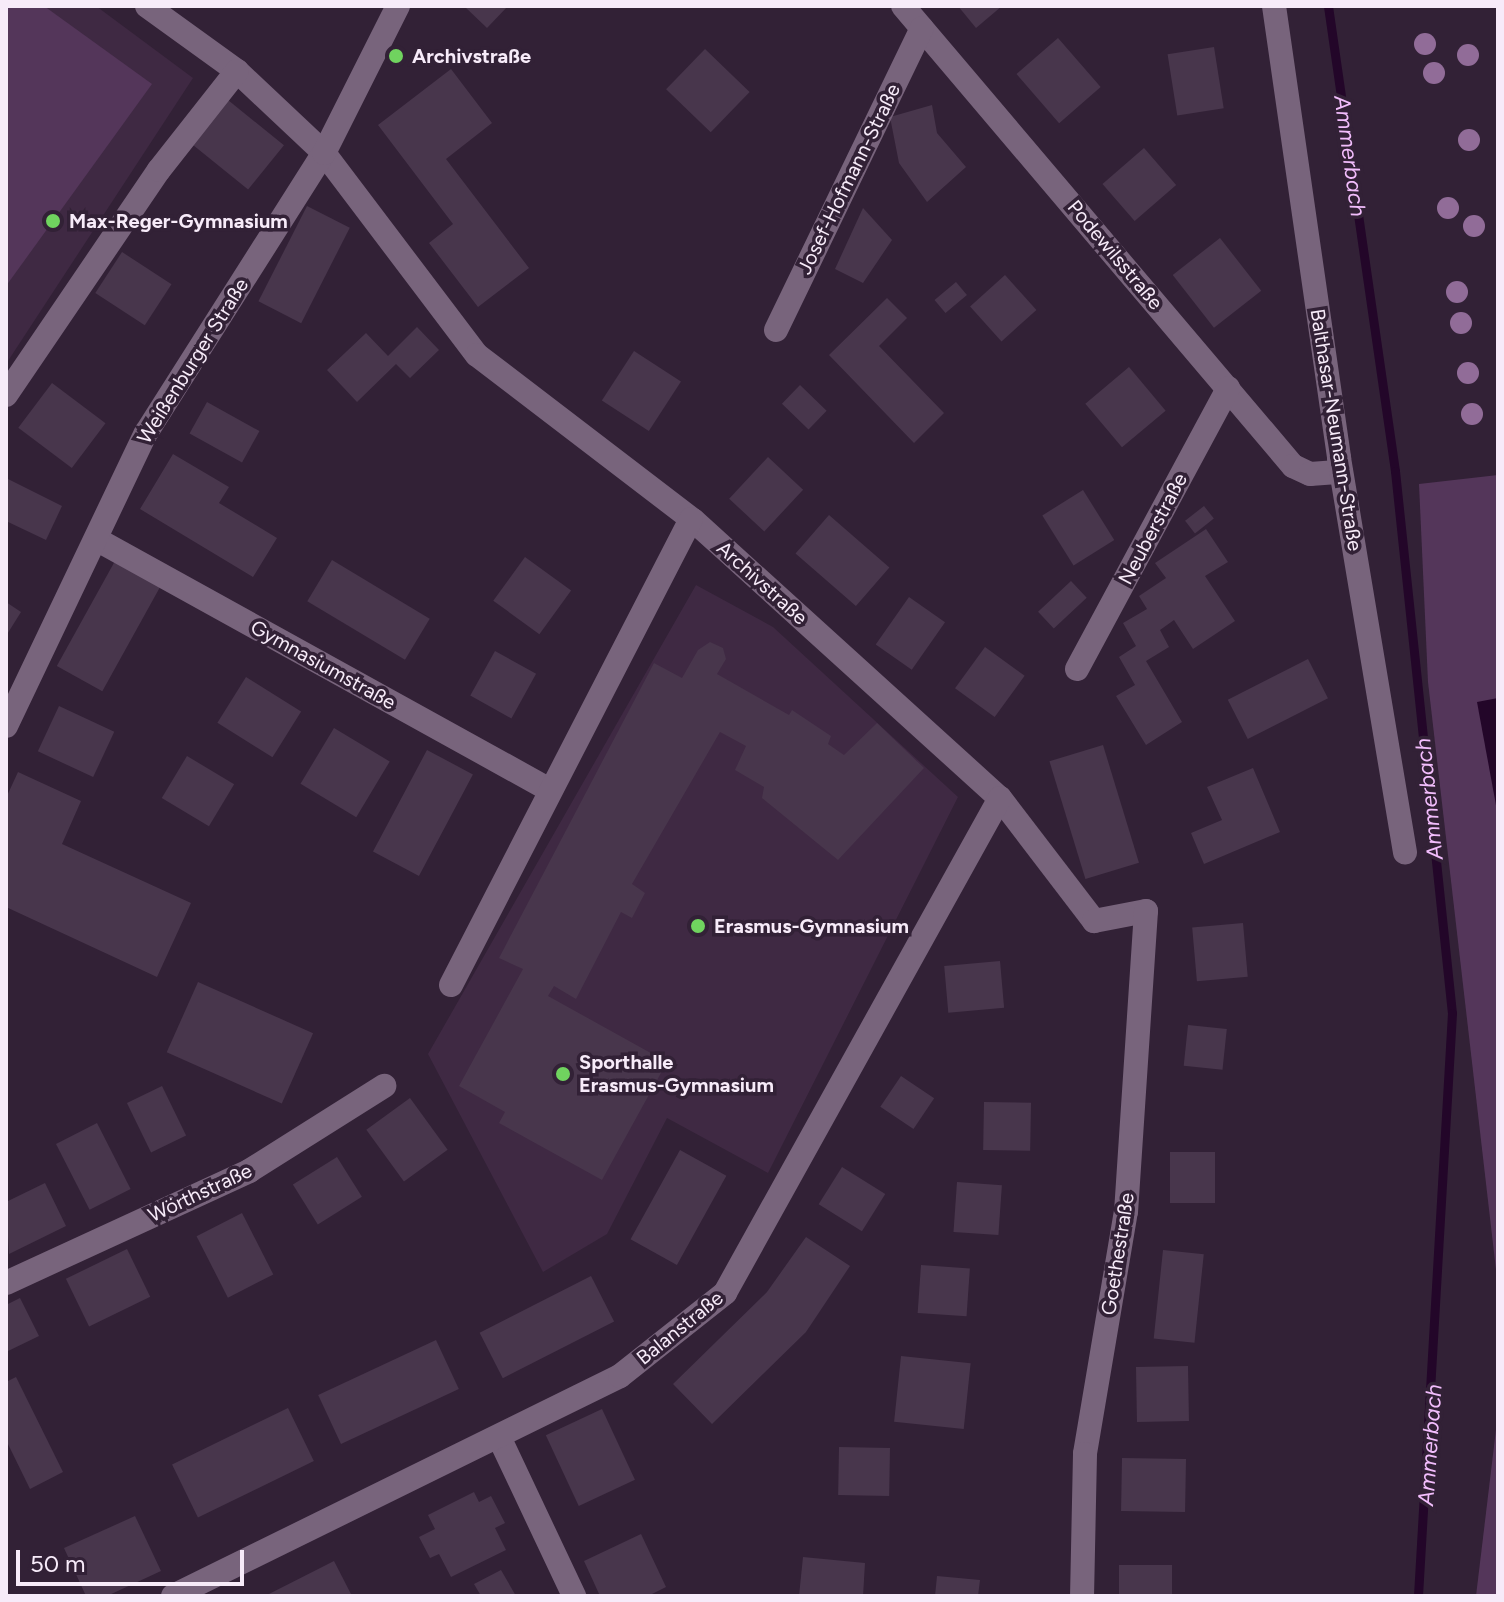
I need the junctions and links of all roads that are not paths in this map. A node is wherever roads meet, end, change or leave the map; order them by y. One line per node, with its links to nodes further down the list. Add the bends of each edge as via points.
1 (147, 6): 6 (street, Archivstraße)
2 (398, 6): 7 (street, Weißenburger Straße)
3 (903, 6): 5 (street, Podewilsstraße)
4 (1274, 6): 11 (street, Balthasar-Neumann-Straße)
5 (922, 28): 8 (street, Josef-Hofmann-Straße); 9 (street, Podewilsstraße)
6 (237, 71): 7 (street, Archivstraße); 10 (street, via 159,170)
7 (324, 153): 12 (street, Archivstraße, via 477,355); 13 (street, Weißenburger Straße, via 146,433)
8 (776, 330)
9 (1228, 388): 11 (street, Podewilsstraße, via 1293,466 1310,474); 14 (street, Neuberstraße)
10 (6, 395)
11 (1341, 472): 18 (street, Balthasar-Neumann-Straße)
12 (691, 519): 16 (street); 17 (street, Archivstraße)
13 (96, 539): 15 (street, Weißenburger Straße); 16 (street, Gymnasiumstraße)
14 (1077, 669)
15 (6, 726)
16 (550, 790): 20 (street)
17 (1000, 798): 19 (street, Archivstraße, via 1094,921); 23 (street, Balanstraße, via 725,1293 620,1376)
18 (1405, 853)
19 (1146, 911): 26 (street, Goethestraße, via 1126,1211 1085,1454)
20 (451, 985)
21 (384, 1086): 22 (street, Wörthstraße, via 249,1171)
22 (6, 1283)
23 (499, 1437): 24 (street, Balanstraße); 25 (street)
24 (173, 1596)
25 (574, 1596)
26 (1082, 1596)

